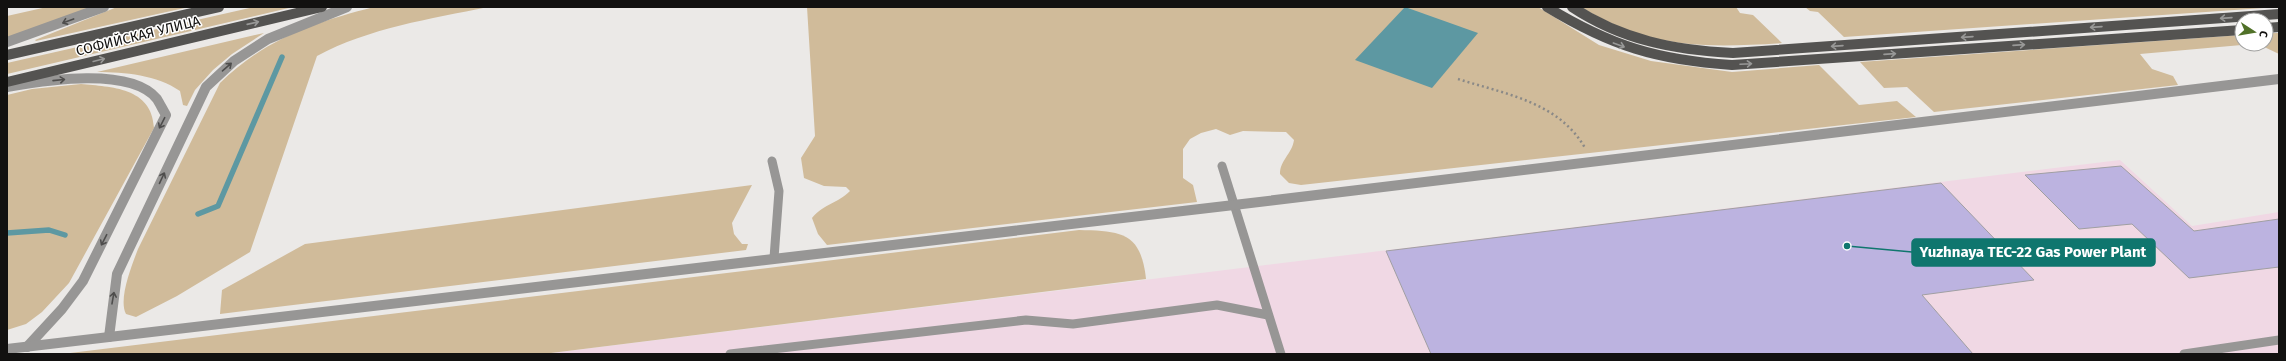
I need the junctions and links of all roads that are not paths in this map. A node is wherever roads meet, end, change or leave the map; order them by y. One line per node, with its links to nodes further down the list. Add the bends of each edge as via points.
1 (104, 7): 9 (street, one-way to 9)
2 (219, 7): 10 (main road, СОФИЙСКАЯ УЛИЦА)
3 (322, 7): 12 (main road, СОФИЙСКАЯ УЛИЦА, one-way to 3)
4 (347, 7): 19 (street, one-way to 4, via 117,274 206,87 234,61 268,39)
5 (1547, 7): 8 (main road, one-way to 8, via 1586,32 1634,50 1687,62 1732,65)
6 (1572, 7): 7 (main road, one-way to 6, via 1733,53 1658,46 1607,28)
7 (2279, 14)
8 (2234, 31)
9 (7, 42)
10 (7, 55)
11 (2279, 79): 16 (street)
12 (7, 82)
13 (7, 87): 21 (street, one-way to 21, via 61,80 109,80 141,88 158,100 166,115 83,281 62,309)
14 (772, 161): 17 (lane, via 779,191)
15 (1222, 166): 16 (lane)
16 (1234, 205): 17 (street); 18 (lane)
17 (774, 258): 19 (street)
18 (1268, 315): 23 (lane, via 1217,305 1073,324 1026,320); 24 (lane)
19 (108, 336): 21 (street)
20 (2279, 340): 25 (lane)
21 (27, 346): 22 (street)
22 (7, 349)
23 (730, 354)
24 (1281, 354)
25 (2184, 354)

